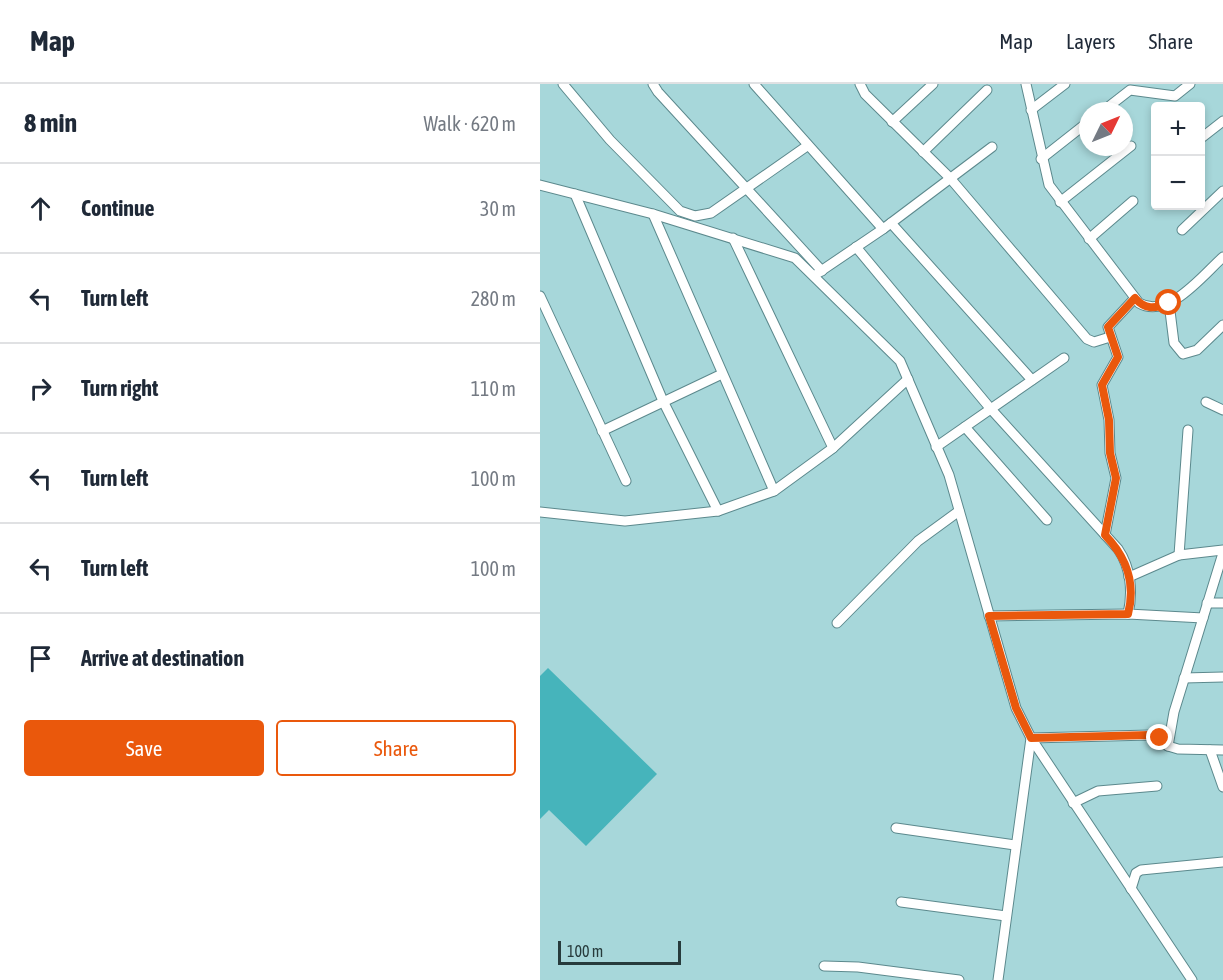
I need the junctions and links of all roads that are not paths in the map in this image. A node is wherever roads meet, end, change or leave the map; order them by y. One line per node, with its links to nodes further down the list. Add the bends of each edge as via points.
1 (563, 84): 23 (street, via 610,140 680,211 705,216)
2 (653, 84): 23 (street)
3 (754, 84): 16 (street)
4 (860, 84): 13 (street)
5 (933, 84): 13 (street)
6 (1026, 84): 11 (street)
7 (1065, 84): 11 (street)
8 (1191, 84): 10 (street, via 1175,96 1130,90)
9 (987, 90): 18 (street)
10 (1115, 102)
11 (1031, 110): 20 (street)
12 (1223, 121): 15 (street)
13 (892, 122): 18 (street)
14 (1079, 129): 20 (street)
15 (1205, 135)
16 (807, 146): 23 (street); 29 (street)
17 (992, 147): 21 (street)
18 (922, 152): 21 (street)
19 (1118, 156): 27 (street)
20 (1041, 159): 27 (street, via 1049,185)
21 (950, 178): 29 (street); 40 (street, via 1087,339 1094,342)
22 (540, 186): 25 (street)
23 (746, 189): 35 (street)
24 (1223, 191): 30 (street)
25 (575, 194): 28 (street); 45 (street)
26 (1133, 201): 32 (street)
27 (1060, 202): 32 (street)
28 (653, 214): 31 (street); 42 (street)
29 (887, 226): 33 (street); 44 (street)
30 (1182, 231)
31 (732, 238): 35 (street, via 795,258); 53 (street)
32 (1089, 239): 37 (street)
33 (856, 247): 35 (street); 47 (street)
34 (1223, 257): 38 (street)
35 (818, 273): 43 (street, via 900,361)
36 (540, 296): 51 (street)
37 (1135, 298): 38 (street, via 1147,308); 40 (street, via 1108,327)
38 (1169, 303): 39 (street, via 1174,343 1184,354 1197,350)
39 (1223, 325)
40 (1110, 337): 60 (street, via 1118,357 1102,391 1116,478)
41 (1064, 358): 44 (street)
42 (722, 374): 45 (street); 55 (street)
43 (908, 379): 52 (street); 53 (street)
44 (1032, 380): 47 (street)
45 (663, 401): 51 (street); 56 (street)
46 (1206, 402): 48 (street)
47 (990, 408): 49 (street); 60 (street)
48 (1223, 410)
49 (966, 427): 52 (street); 59 (street)
50 (1188, 430): 62 (street)
51 (602, 431): 54 (street)
52 (936, 447): 57 (street)
53 (832, 448): 55 (street)
54 (626, 481)
55 (774, 491): 56 (street)
56 (718, 511): 58 (street, via 625,521)
57 (959, 511): 67 (street); 69 (street, via 918,541)
58 (540, 512)
59 (1047, 520)
60 (1105, 535): 63 (street, via 1122,554)
61 (1223, 551): 62 (street); 64 (street)
62 (1179, 555): 63 (street)
63 (1129, 577): 66 (street, via 1132,596)
64 (1208, 603): 65 (street); 68 (street)
65 (1223, 603)
66 (1128, 614): 67 (street); 68 (street)
67 (989, 616): 72 (street, via 1016,708)
68 (1203, 618): 71 (street)
69 (837, 623)
70 (1223, 676): 71 (street)
71 (1184, 678): 73 (street)
72 (1031, 738): 73 (street, via 1150,735); 78 (street); 80 (street)
73 (1168, 746): 74 (street)
74 (1210, 750): 75 (street); 77 (street)
75 (1223, 750)
76 (1157, 786): 78 (street, via 1098,791)
77 (1223, 787)
78 (1073, 803): 82 (street)
79 (896, 828): 80 (street)
80 (1015, 845): 84 (street)
81 (1223, 862): 82 (street, via 1141,870 1136,873)
82 (1131, 889): 88 (street)
83 (901, 902): 84 (street)
84 (1006, 916): 87 (street)
85 (824, 966): 86 (street)
86 (959, 980)
87 (998, 980)
88 (1192, 980)

